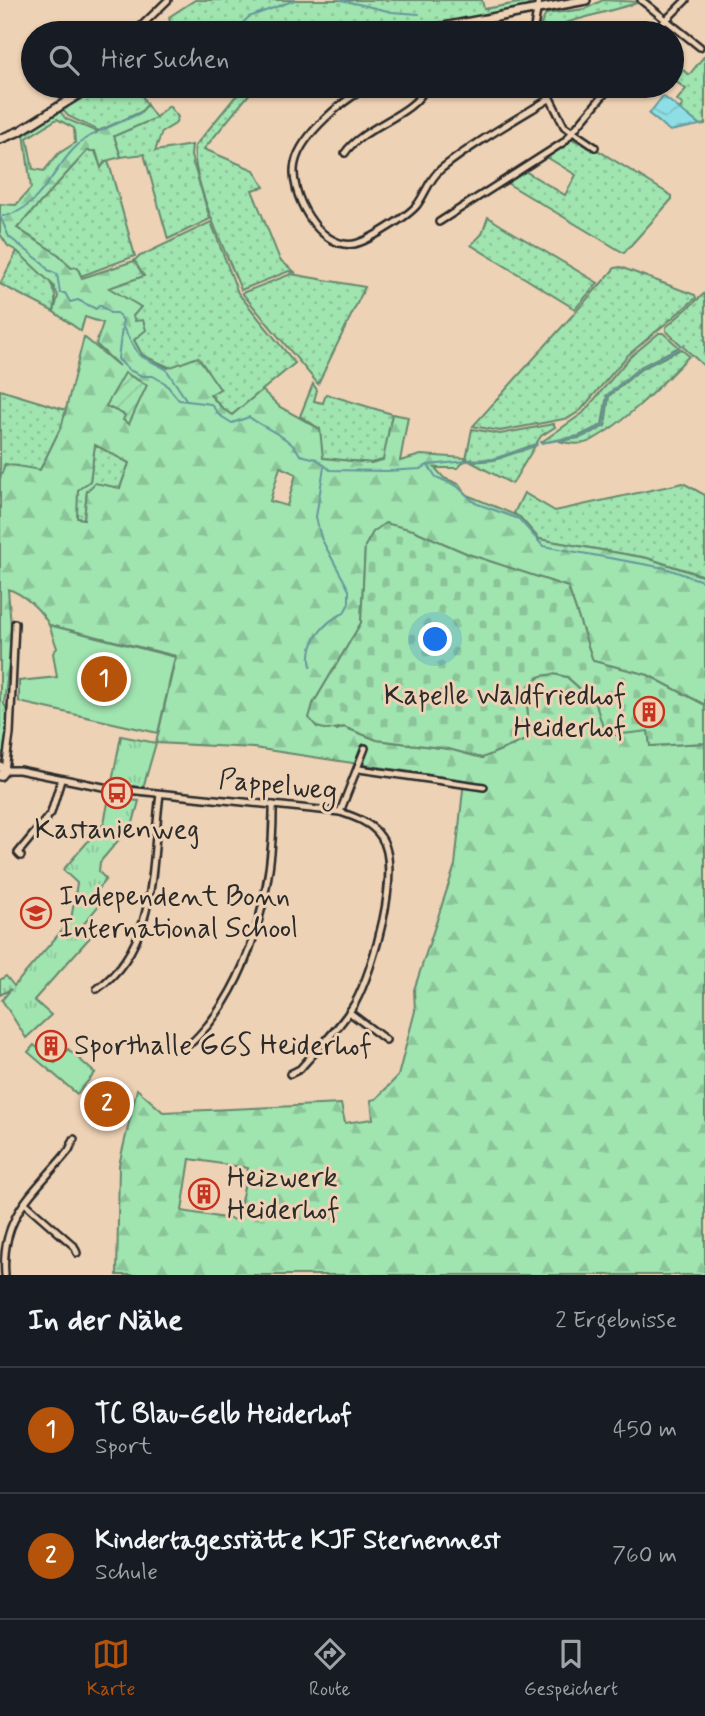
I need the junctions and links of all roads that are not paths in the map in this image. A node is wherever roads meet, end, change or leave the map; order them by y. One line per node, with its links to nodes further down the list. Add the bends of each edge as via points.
1 (168, 0): 7 (street)
2 (586, 0): 5 (street)
3 (641, 0): 6 (street)
4 (686, 0): 6 (street)
5 (539, 4): 8 (street)
6 (665, 19): 9 (street)
7 (146, 21)
8 (465, 21)
9 (668, 21)
10 (684, 34): 11 (street)
11 (700, 47)
12 (73, 98): 18 (street)
13 (350, 98): 16 (street, via 302,145 295,161 294,184 318,228 342,243 354,244 412,211 438,172)
14 (418, 98): 20 (street, via 352,143)
15 (601, 98): 17 (street)
16 (549, 99): 17 (street)
17 (572, 133): 19 (street); 21 (street)
18 (0, 139)
19 (595, 147)
20 (345, 153)
21 (439, 222)
22 (15, 624): 25 (street, via 10,734)
23 (365, 748): 24 (street)
24 (359, 769): 27 (street); 30 (street)
25 (2, 771): 26 (street, Pappelweg, via 19,770)
26 (61, 780): 28 (street, Pappelweg); 31 (street, via 51,813 18,853)
27 (484, 788)
28 (160, 794): 29 (street, Pappelweg); 32 (street, via 140,934 122,965)
29 (272, 805): 30 (street, Pappelweg); 35 (street, via 262,901 249,952 226,1000 191,1045)
30 (340, 812): 33 (street, Pappelweg, via 373,827 382,836 390,861 365,982)
31 (21, 856)
32 (97, 989)
33 (349, 1012): 34 (street); 36 (street, Pappelweg, via 300,1069)
34 (386, 1040)
35 (180, 1049)
36 (290, 1074)
37 (74, 1139): 38 (street)
38 (25, 1202): 39 (street); 40 (street, via 7,1232)
39 (77, 1253)
40 (5, 1275)

